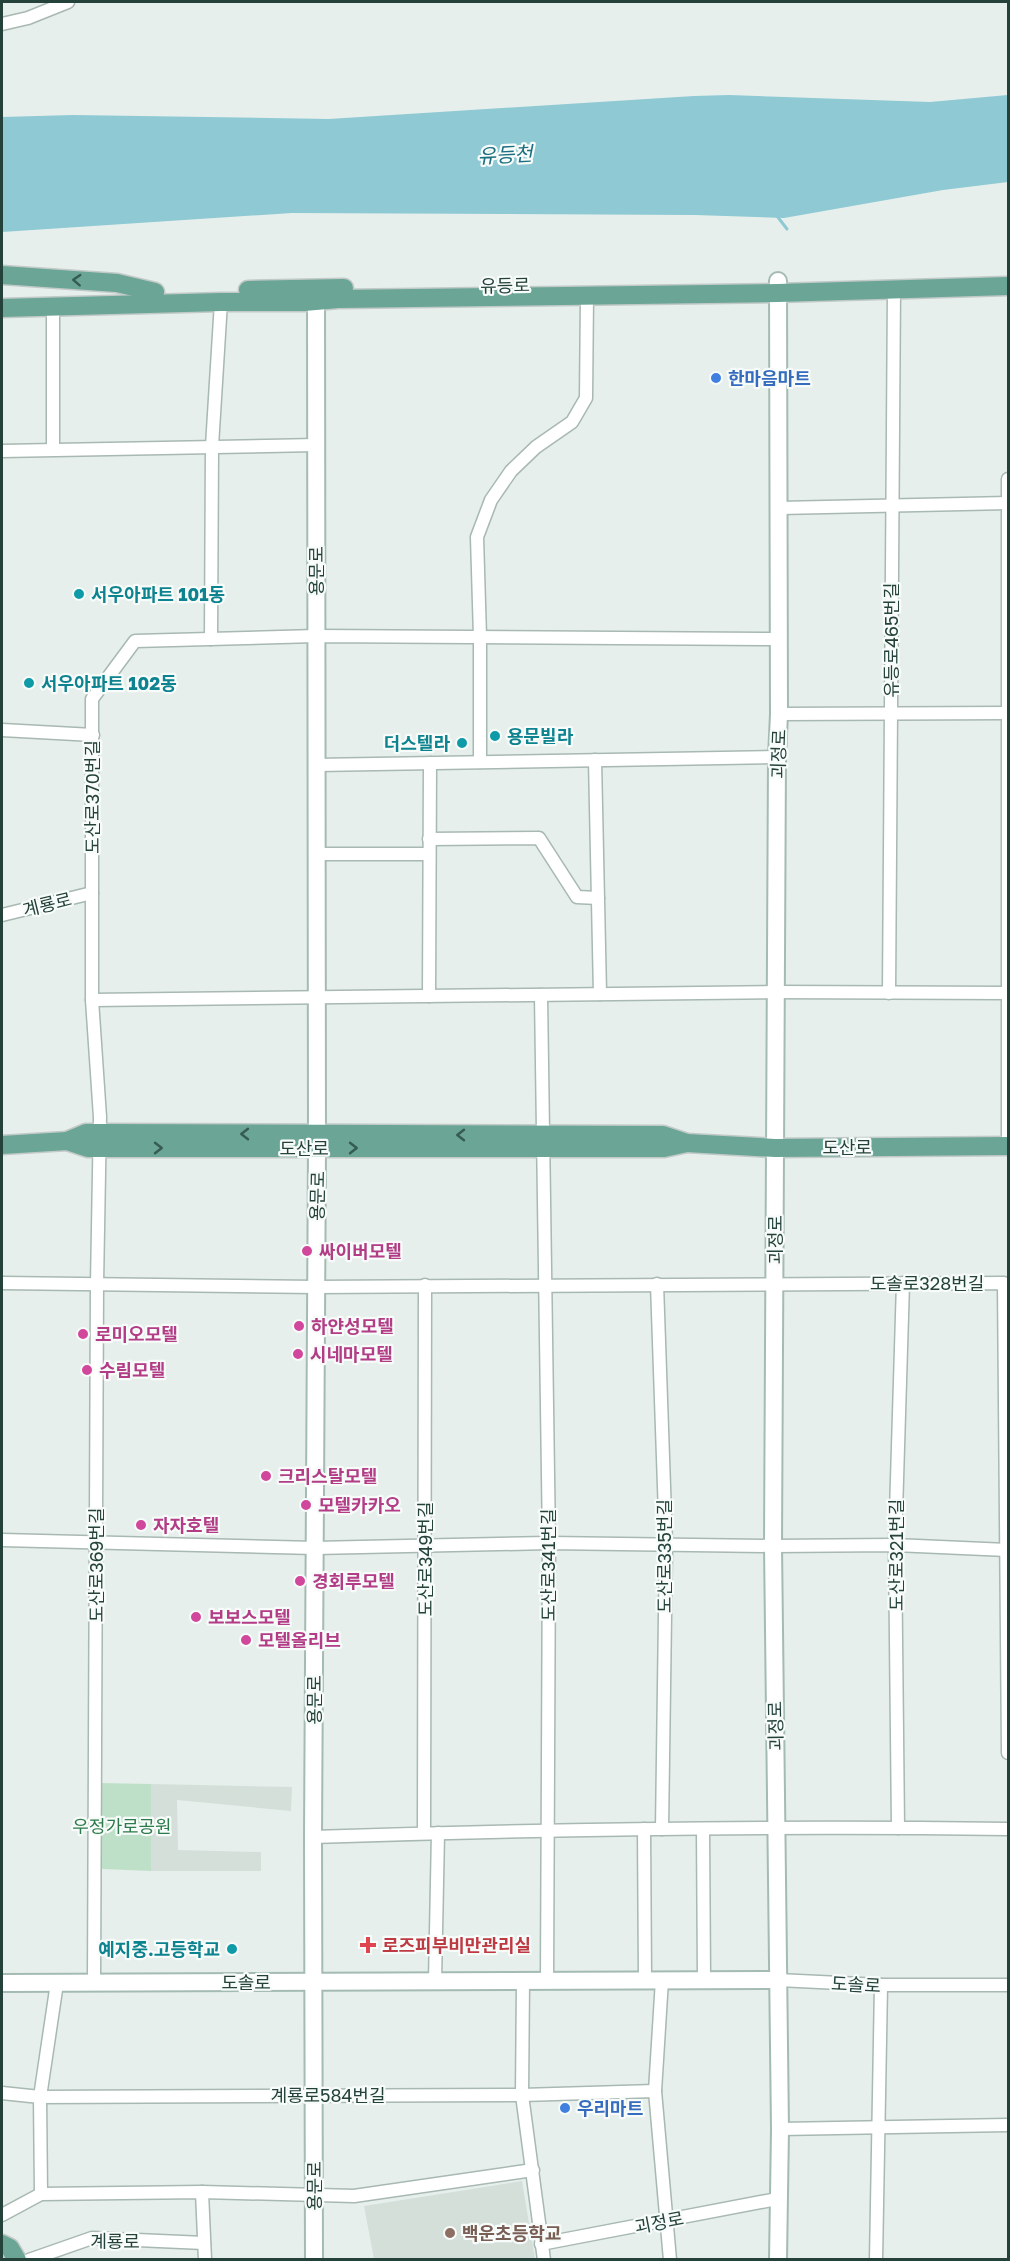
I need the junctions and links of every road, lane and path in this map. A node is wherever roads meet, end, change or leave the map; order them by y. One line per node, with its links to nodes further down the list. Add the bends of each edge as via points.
1 (68, 2): 2 (street)
2 (2, 24)
3 (2, 275): 8 (main road, one-way to 3, via 117,282)
4 (1008, 276): 6 (main road, 유등로)
5 (1008, 286): 7 (main road, 유등로)
6 (778, 287): 7 (main road, 유등로); 9 (main road, 유등로); 10 (main road, 유등로); 22 (street, 괴정로)
7 (894, 288): 21 (street, 유등로465번길)
8 (155, 292): 9 (main road, 유등로); 11 (main road, 유등로)
9 (316, 295): 10 (main road, 유등로, via 338,299); 12 (main road, 유등로); 15 (street, 용문로)
10 (587, 295): 24 (street, via 586,398 572,422 536,447 511,471 491,500 477,537)
11 (2, 297)
12 (220, 302): 13 (main road, 유등로); 16 (street)
13 (53, 307): 14 (main road, 유등로); 17 (street)
14 (2, 308)
15 (316, 445): 16 (street); 23 (street, 용문로)
16 (212, 447): 17 (street); 25 (street)
17 (53, 449): 18 (street)
18 (2, 451)
19 (1008, 479): 20 (street)
20 (1008, 503): 21 (street); 27 (street)
21 (891, 506): 22 (street); 29 (street, 유등로465번길)
22 (780, 508): 26 (street, 괴정로)
23 (316, 636): 24 (street, 도산로370번길); 25 (street, 도산로370번길); 36 (street, 용문로)
24 (480, 637): 26 (street, 도산로370번길); 34 (street)
25 (212, 639): 31 (street, 도산로370번길, via 135,641 92,699)
26 (778, 639): 28 (street, 괴정로)
27 (1008, 713): 29 (street); 45 (street)
28 (779, 714): 29 (street); 32 (street, 괴정로)
29 (890, 714): 44 (street, 유등로465번길)
30 (2, 730): 31 (street)
31 (93, 735): 40 (street, 도산로370번길)
32 (777, 757): 33 (street); 43 (street, 괴정로)
33 (595, 760): 34 (street); 41 (street)
34 (480, 762): 35 (street)
35 (429, 763): 36 (street); 37 (street)
36 (316, 765): 38 (street, 용문로)
37 (429, 839): 39 (street); 41 (street, via 539,838 577,897)
38 (316, 854): 39 (street); 49 (street, 용문로)
39 (429, 854): 48 (street)
40 (92, 893): 42 (street, 계룡로); 50 (street, 도산로370번길)
41 (598, 898): 46 (street)
42 (2, 915)
43 (776, 992): 44 (street); 46 (street); 56 (street, 괴정로)
44 (889, 993): 45 (street)
45 (1008, 993): 55 (street)
46 (600, 994): 47 (street)
47 (541, 995): 48 (street); 53 (street)
48 (429, 996): 49 (street)
49 (316, 997): 50 (street); 52 (street, 용문로)
50 (92, 1000): 51 (street, 도산로370번길)
51 (99, 1140): 52 (main road, 도산로); 54 (main road, 도산로, via 86,1133 67,1141); 60 (street, 도산로369번길)
52 (317, 1141): 53 (main road, 도산로); 64 (street, 용문로)
53 (543, 1142): 56 (main road, 도산로, via 663,1135 687,1143); 61 (street, 도산로341번길)
54 (2, 1145)
55 (1008, 1146): 56 (main road, 도산로)
56 (775, 1148): 58 (street, 괴정로)
57 (2, 1283): 60 (street, 도솔로328번길)
58 (775, 1283): 59 (street, 도솔로328번길); 62 (street, 도솔로328번길); 71 (street, 괴정로)
59 (903, 1283): 69 (street, 도산로321번길); 73 (street, 도솔로328번길, via 1004,1283)
60 (97, 1284): 64 (street, 도솔로328번길); 66 (street, 도산로369번길)
61 (544, 1284): 62 (street, 도솔로328번길); 63 (street, 도솔로328번길); 67 (street, 도산로341번길)
62 (657, 1284): 68 (street, 도산로335번길)
63 (425, 1286): 64 (street, 도솔로328번길); 70 (street, 도산로349번길)
64 (316, 1287): 72 (street, 용문로)
65 (2, 1540): 66 (street)
66 (96, 1542): 72 (street); 94 (street, 도산로369번길)
67 (549, 1543): 68 (street); 70 (street); 81 (street, 도산로341번길)
68 (666, 1544): 71 (street); 78 (street, 도산로335번길)
69 (894, 1545): 71 (street); 73 (street); 76 (street, 도산로321번길)
70 (425, 1546): 72 (street); 82 (street, 도산로349번길)
71 (773, 1546): 75 (street, 괴정로)
72 (315, 1548): 84 (street, 용문로)
73 (1007, 1550): 74 (street, 도솔로328번길)
74 (1008, 1753)
75 (776, 1827): 76 (street); 79 (street); 87 (street, 괴정로)
76 (898, 1828): 80 (street)
77 (644, 1829): 78 (street); 81 (street); 85 (street)
78 (662, 1829): 79 (street)
79 (703, 1829): 86 (street)
80 (1008, 1829)
81 (547, 1830): 83 (street); 90 (street, 도산로341번길)
82 (424, 1833): 83 (street); 84 (street)
83 (438, 1833): 88 (street)
84 (313, 1837): 91 (street, 용문로)
85 (653, 1980): 86 (street, 도솔로); 90 (street, 도솔로); 97 (street)
86 (704, 1980): 87 (street, 도솔로)
87 (777, 1980): 95 (street, 도솔로); 104 (street, 괴정로)
88 (435, 1981): 89 (street, 도솔로); 91 (street, 도솔로)
89 (523, 1981): 90 (street, 도솔로); 100 (street)
90 (547, 1981)
91 (313, 1982): 94 (street, 도솔로); 99 (street, 용문로)
92 (2, 1983): 93 (street, 도솔로)
93 (57, 1983): 94 (street, 도솔로); 101 (street)
94 (94, 1983)
95 (880, 1985): 96 (street, 도솔로); 103 (street)
96 (1008, 1985)
97 (655, 2091): 100 (street, 계룡로584번길); 111 (street)
98 (2, 2093): 101 (street, 계룡로584번길)
99 (314, 2095): 100 (street, 계룡로584번길); 101 (street, 계룡로584번길); 108 (street, 용문로)
100 (522, 2095): 105 (street)
101 (40, 2097): 107 (street)
102 (1008, 2125): 103 (street)
103 (878, 2127): 104 (street); 124 (street)
104 (780, 2129): 109 (street, 괴정로)
105 (534, 2170): 108 (street, via 354,2196); 114 (street)
106 (202, 2192): 107 (street); 108 (street); 112 (street)
107 (40, 2194): 110 (street)
108 (314, 2195): 120 (street, 용문로)
109 (777, 2199): 111 (street, 괴정로); 123 (street, 괴정로)
110 (2, 2216)
111 (665, 2221): 114 (street, 괴정로); 122 (street)
112 (204, 2243): 118 (street, 계룡로, via 92,2238); 119 (street)
113 (2, 2244): 117 (main road)
114 (541, 2244): 121 (street)
115 (2, 2254): 116 (main road)
116 (5, 2259)
117 (17, 2259)
118 (29, 2259)
119 (205, 2259)
120 (314, 2259)
121 (544, 2259)
122 (670, 2259)
123 (778, 2259)
124 (876, 2259)

